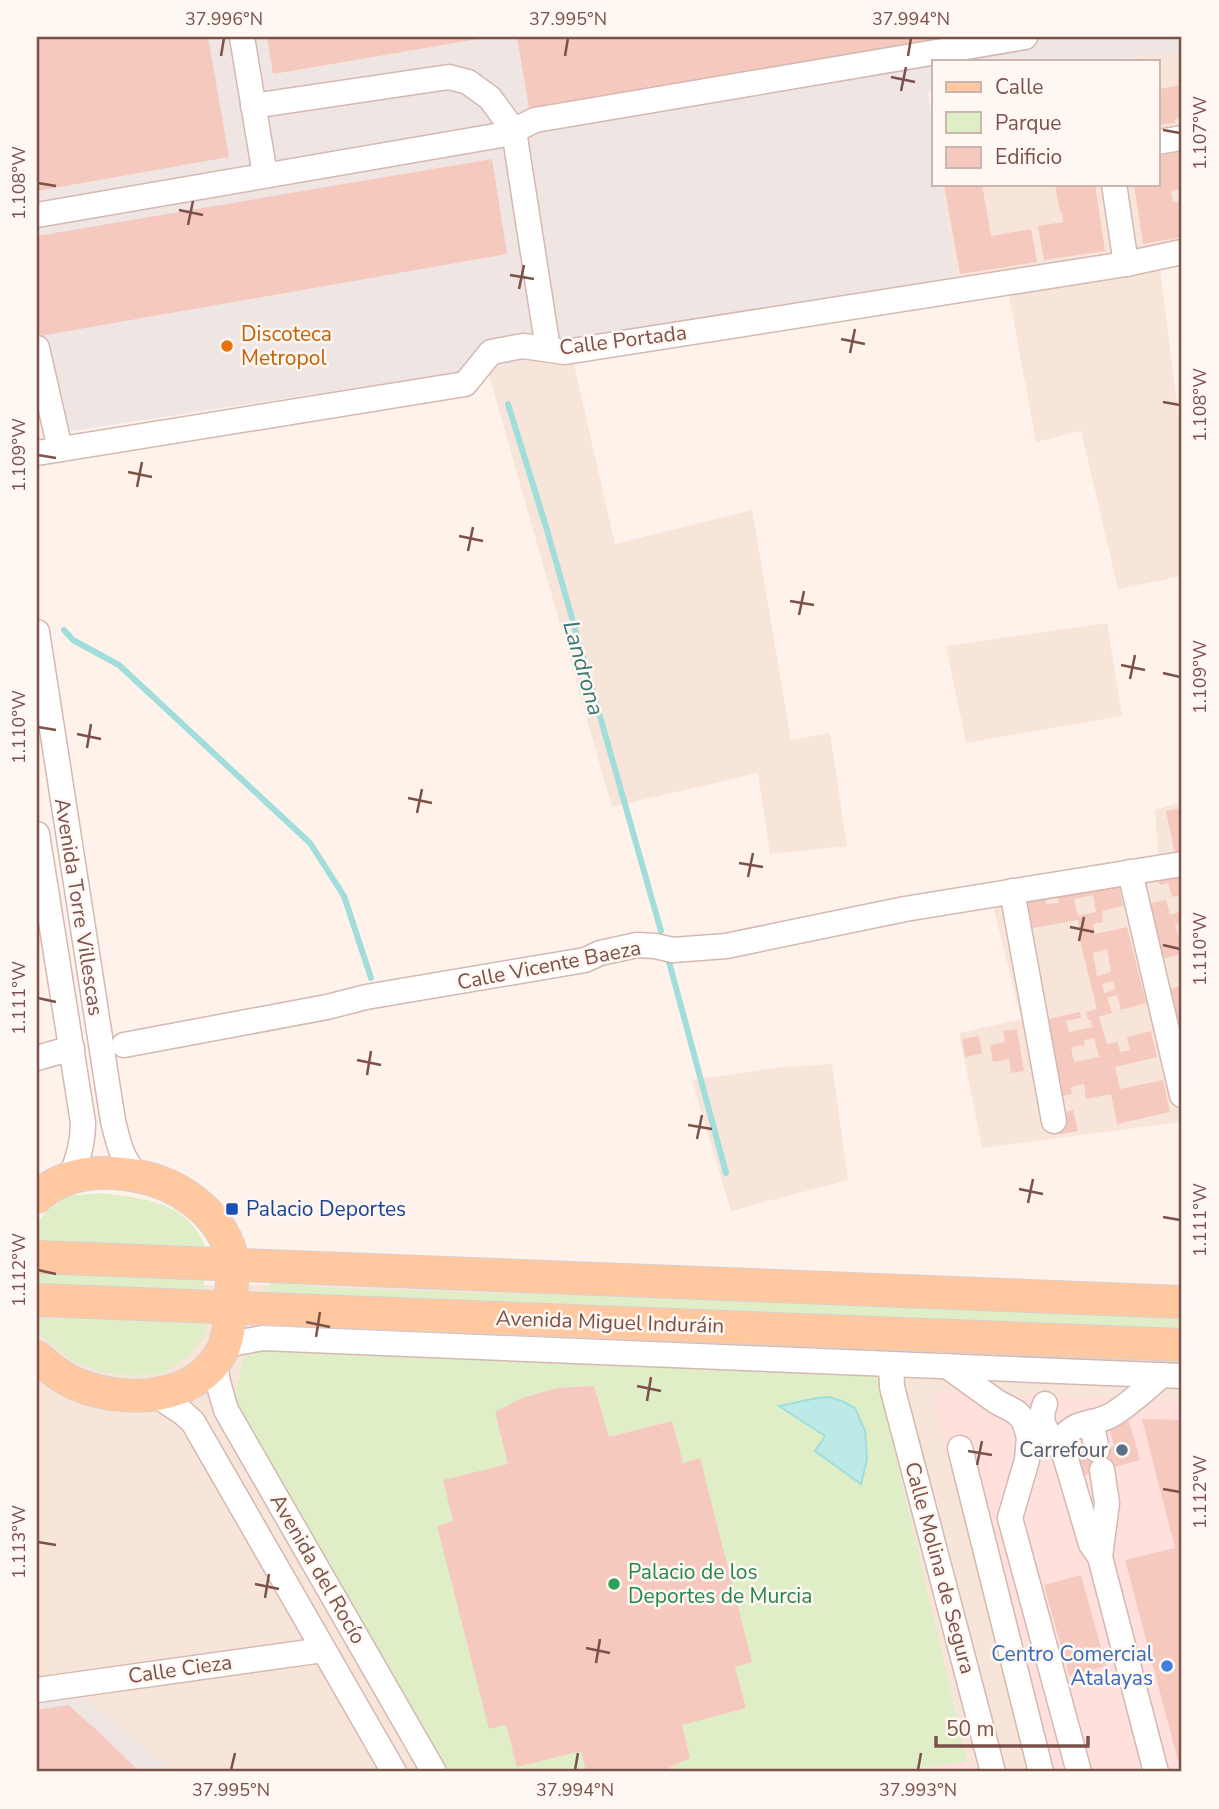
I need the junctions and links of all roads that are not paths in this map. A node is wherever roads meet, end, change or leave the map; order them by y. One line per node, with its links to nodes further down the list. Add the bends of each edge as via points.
1 (242, 37): 3 (street)
2 (1025, 37): 4 (street, via 535,120)
3 (253, 106): 4 (street, via 449,77 468,82 490,99); 7 (street)
4 (514, 131): 7 (street); 13 (street)
5 (1182, 138): 6 (street)
6 (1160, 142)
7 (265, 175): 9 (street)
8 (1114, 186): 11 (street)
9 (37, 215)
10 (1182, 252): 11 (street, Calle Portada)
11 (1126, 264): 13 (street, Calle Portada, via 565,352)
12 (37, 348): 14 (street)
13 (548, 349): 14 (street, Calle Portada, via 523,346 491,352 466,384)
14 (48, 451)
15 (37, 632): 25 (street, Avenida Torre Villescas, via 113,1121 122,1155)
16 (37, 834): 21 (street, Avenida Torre Villescas)
17 (1182, 864): 18 (street, Calle Vicente Baeza)
18 (1130, 872): 19 (street, Calle Vicente Baeza); 23 (street)
19 (1013, 891): 20 (street, Calle Vicente Baeza, via 726,946 673,950 637,945 585,960); 24 (street)
20 (124, 1045)
21 (72, 1048): 22 (street); 26 (street, Avenida Torre Villescas, via 83,1138)
22 (37, 1058)
23 (1182, 1095)
24 (1054, 1121)
25 (138, 1176): 26 (main road, via 98,1172); 29 (main road, via 172,1188 201,1207 221,1230)
26 (70, 1177): 27 (main road)
27 (37, 1197)
28 (37, 1257): 29 (main road, Avenida Miguel Induráin)
29 (233, 1265): 31 (main road, Avenida Miguel Induráin); 32 (main road)
30 (37, 1300): 32 (main road, Avenida Miguel Induráin)
31 (1182, 1302)
32 (231, 1307): 33 (main road, Avenida Miguel Induráin); 34 (main road)
33 (1182, 1345)
34 (219, 1354): 36 (street, via 236,1343 263,1338); 39 (main road, via 191,1382); 45 (street, Avenida del Rocío, via 218,1382 226,1410)
35 (37, 1357): 39 (main road, via 61,1376 91,1389)
36 (891, 1364): 37 (street); 51 (street, Calle Molina de Segura, via 892,1387)
37 (946, 1366): 38 (street); 54 (street, via 1016,1412 1027,1427 1027,1460 1010,1518)
38 (1172, 1375): 41 (street, via 1112,1415)
39 (156, 1395): 46 (street, Avenida del Rocío, via 193,1422)
40 (1045, 1404): 42 (street, via 1043,1425)
41 (1091, 1422): 42 (street, via 1067,1431); 44 (street, via 1107,1503)
42 (1058, 1444): 44 (street, via 1091,1544)
43 (960, 1448): 52 (street)
44 (1100, 1557): 55 (street)
45 (353, 1630): 46 (street, via 338,1623 330,1625 321,1635); 50 (street, Avenida del Rocío)
46 (323, 1650): 47 (street, Calle Cieza); 49 (street, Avenida del Rocío)
47 (37, 1690)
48 (1059, 1745): 53 (street)
49 (394, 1772)
50 (433, 1772)
51 (993, 1772)
52 (1041, 1772)
53 (1065, 1772)
54 (1079, 1772)
55 (1156, 1772)

